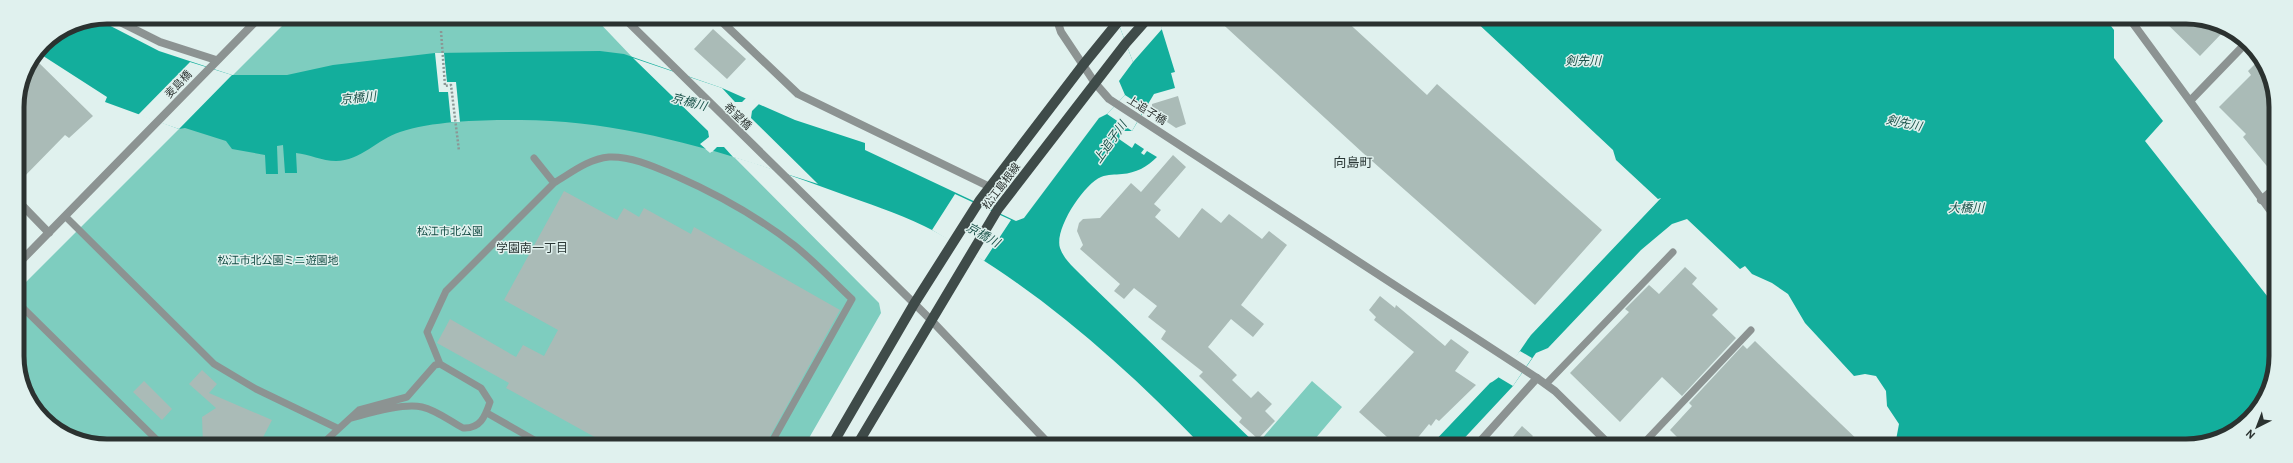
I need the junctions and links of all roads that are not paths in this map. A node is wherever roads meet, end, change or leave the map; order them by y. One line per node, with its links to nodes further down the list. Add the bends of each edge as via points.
1 (124, 24): 10 (street, via 160,42)
2 (253, 24): 10 (street, 麦島橋)
3 (631, 24): 25 (street, 希望橋)
4 (724, 24): 16 (street, via 798,94)
5 (1059, 24): 11 (street, 上追子橋)
6 (1117, 24): 11 (main road, 松江島根線)
7 (1143, 24): 12 (main road, 松江島根線)
8 (2133, 24): 13 (street)
9 (2243, 47): 13 (street)
10 (216, 60): 21 (street, 麦島橋)
11 (1083, 65): 12 (street, 上追子橋); 16 (main road, 松江島根線)
12 (1095, 83): 27 (main road, 松江島根線, via 998,209); 30 (street, 上追子橋, via 1109,99)
13 (2190, 101): 18 (street)
14 (534, 158): 15 (lane)
15 (554, 183): 29 (lane, via 446,291 427,332); 38 (lane, via 579,167 609,157 651,165 702,188 757,219 794,245 852,299)
16 (990, 188): 25 (main road, 松江島根線, via 948,248)
17 (2269, 193): 18 (street)
18 (2261, 200): 20 (street)
19 (24, 207): 22 (street)
20 (2269, 210)
21 (66, 217): 22 (street, 麦島橋); 34 (lane, via 214,364 256,389)
22 (49, 233): 24 (street, 麦島橋)
23 (1673, 252): 31 (lane)
24 (24, 258)
25 (914, 304): 27 (street, 希望橋); 39 (main road, 松江島根線)
26 (24, 308): 35 (lane)
27 (930, 320): 40 (main road, 松江島根線); 41 (street, 希望橋)
28 (1751, 330): 44 (lane)
29 (440, 364): 32 (lane, via 481,388 490,402); 33 (lane, via 430,368 407,397 359,410)
30 (1537, 378): 31 (street, 上追子橋); 42 (street)
31 (1546, 384): 43 (street, 上追子橋)
32 (486, 413): 33 (lane, via 480,423 469,429 421,406); 37 (lane)
33 (351, 418): 34 (lane)
34 (337, 428): 36 (lane)
35 (156, 439)
36 (327, 439)
37 (532, 439)
38 (773, 439)
39 (835, 439)
40 (861, 439)
41 (1043, 439)
42 (1482, 439)
43 (1604, 439)
44 (1648, 439)

